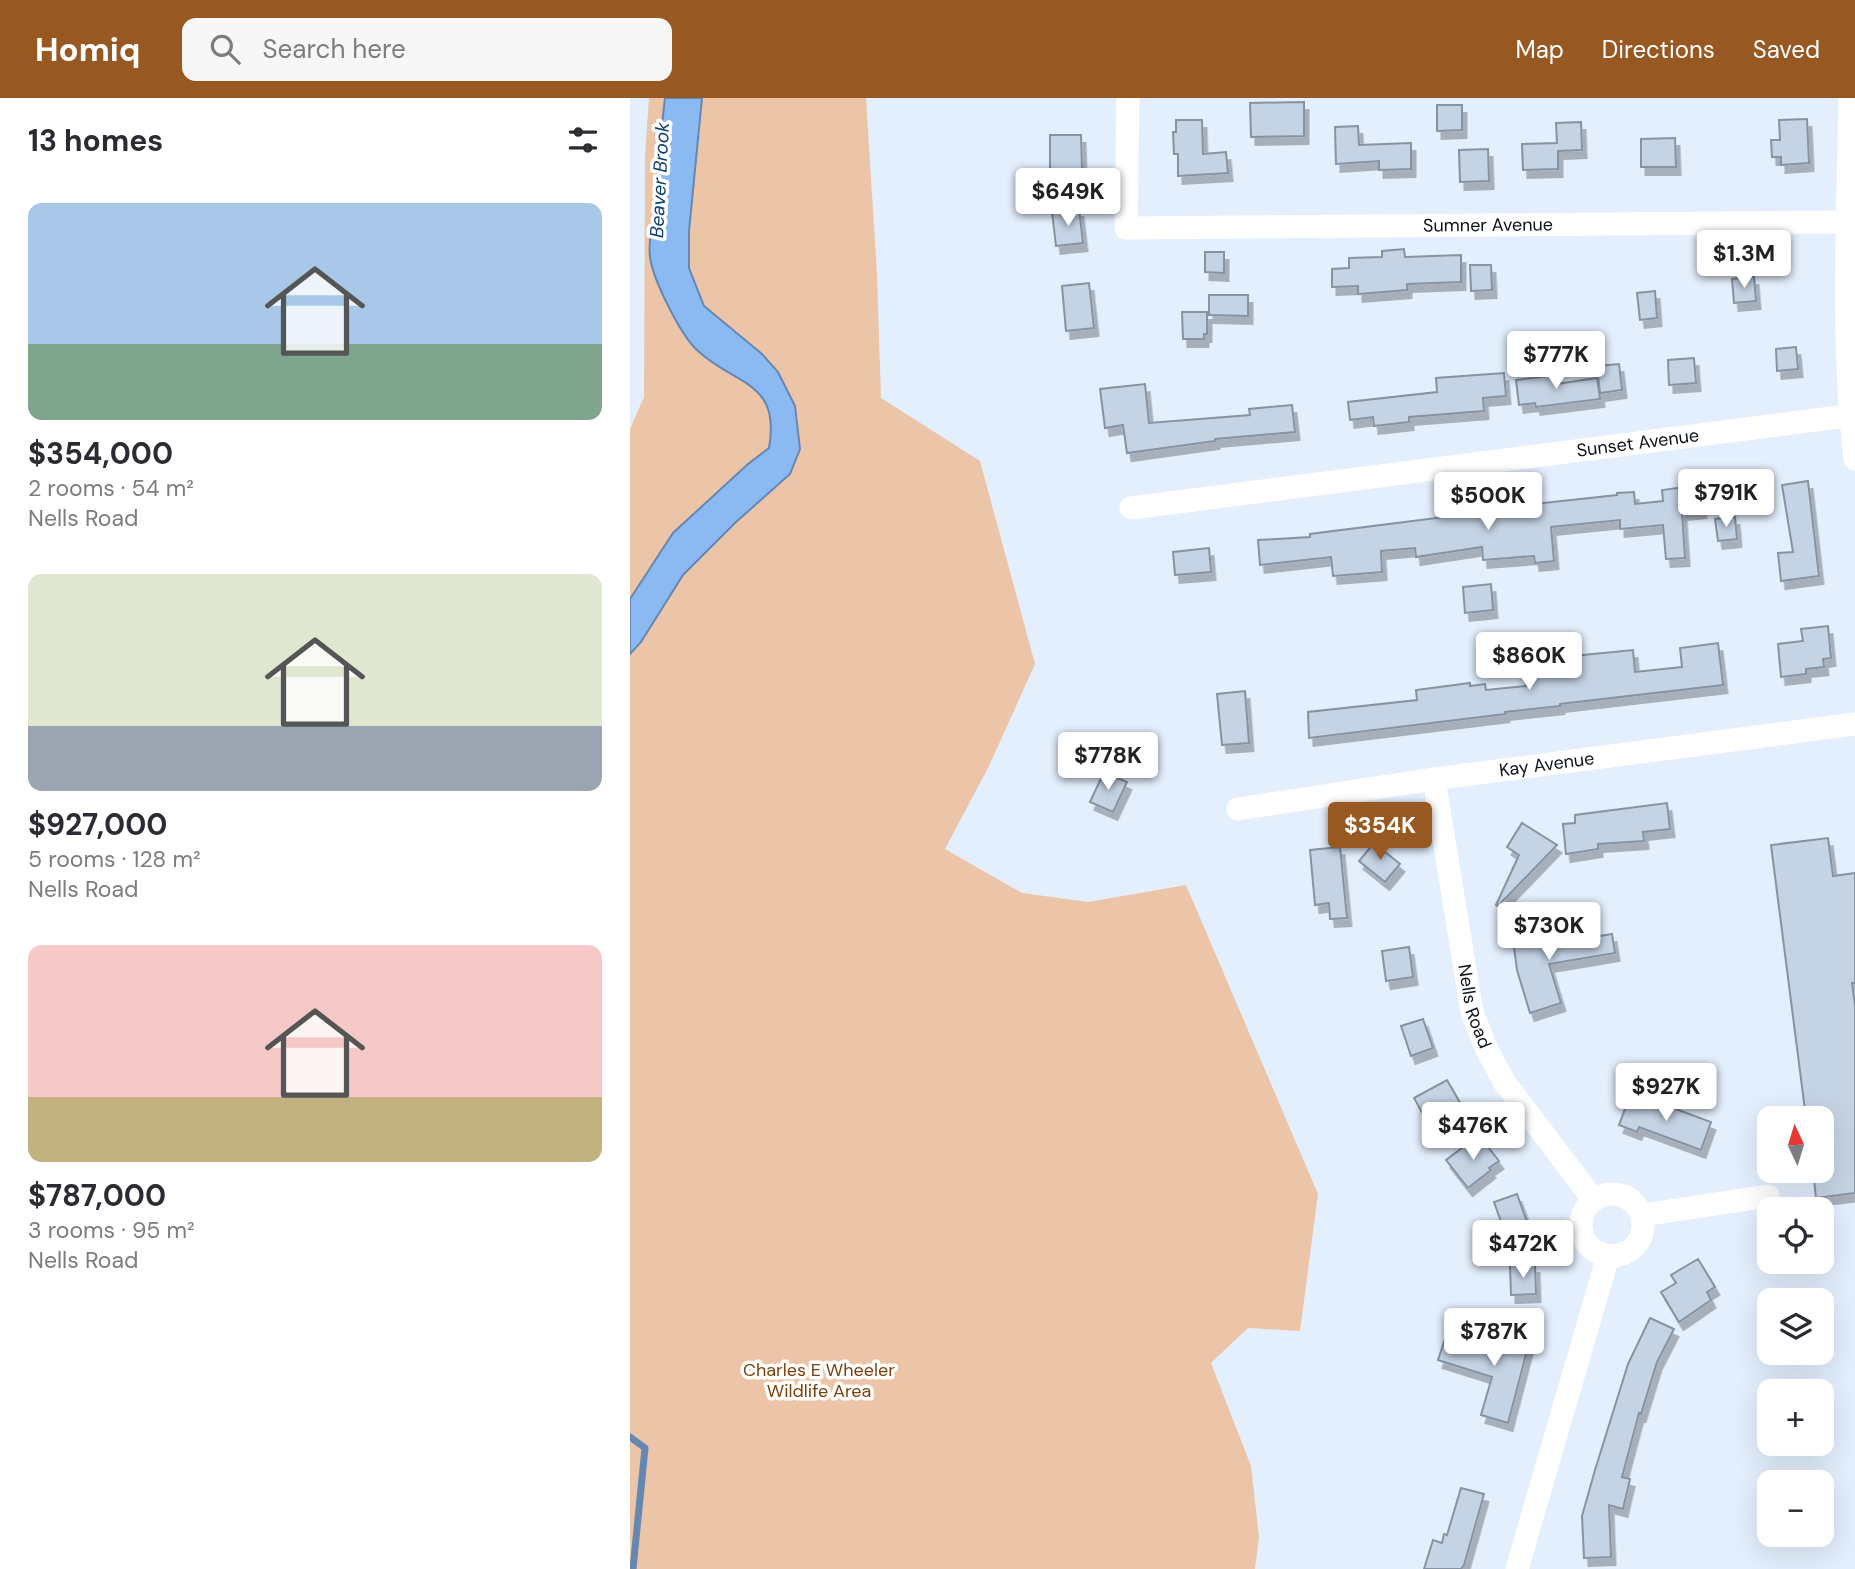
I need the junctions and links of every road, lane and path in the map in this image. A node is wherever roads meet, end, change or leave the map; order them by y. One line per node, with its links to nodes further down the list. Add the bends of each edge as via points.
1 (1128, 98): 3 (street, Sumner Avenue, via 1126,228)
2 (1850, 98): 3 (street)
3 (1848, 222): 4 (street, via 1847,356)
4 (1852, 415): 5 (street); 6 (street, Sunset Avenue)
5 (1855, 458)
6 (1131, 508)
7 (1855, 724): 8 (street, Kay Avenue)
8 (1434, 779): 9 (street, Kay Avenue); 11 (street, Nells Road, via 1472,1012 1505,1083)
9 (1238, 809)
10 (1768, 1196): 12 (street)
11 (1594, 1199): 12 (street, via 1622,1195); 13 (street, via 1586,1207 1581,1227 1589,1247)
12 (1643, 1215): 13 (street, via 1637,1245 1629,1252)
13 (1608, 1256): 14 (street)
14 (1517, 1569)

